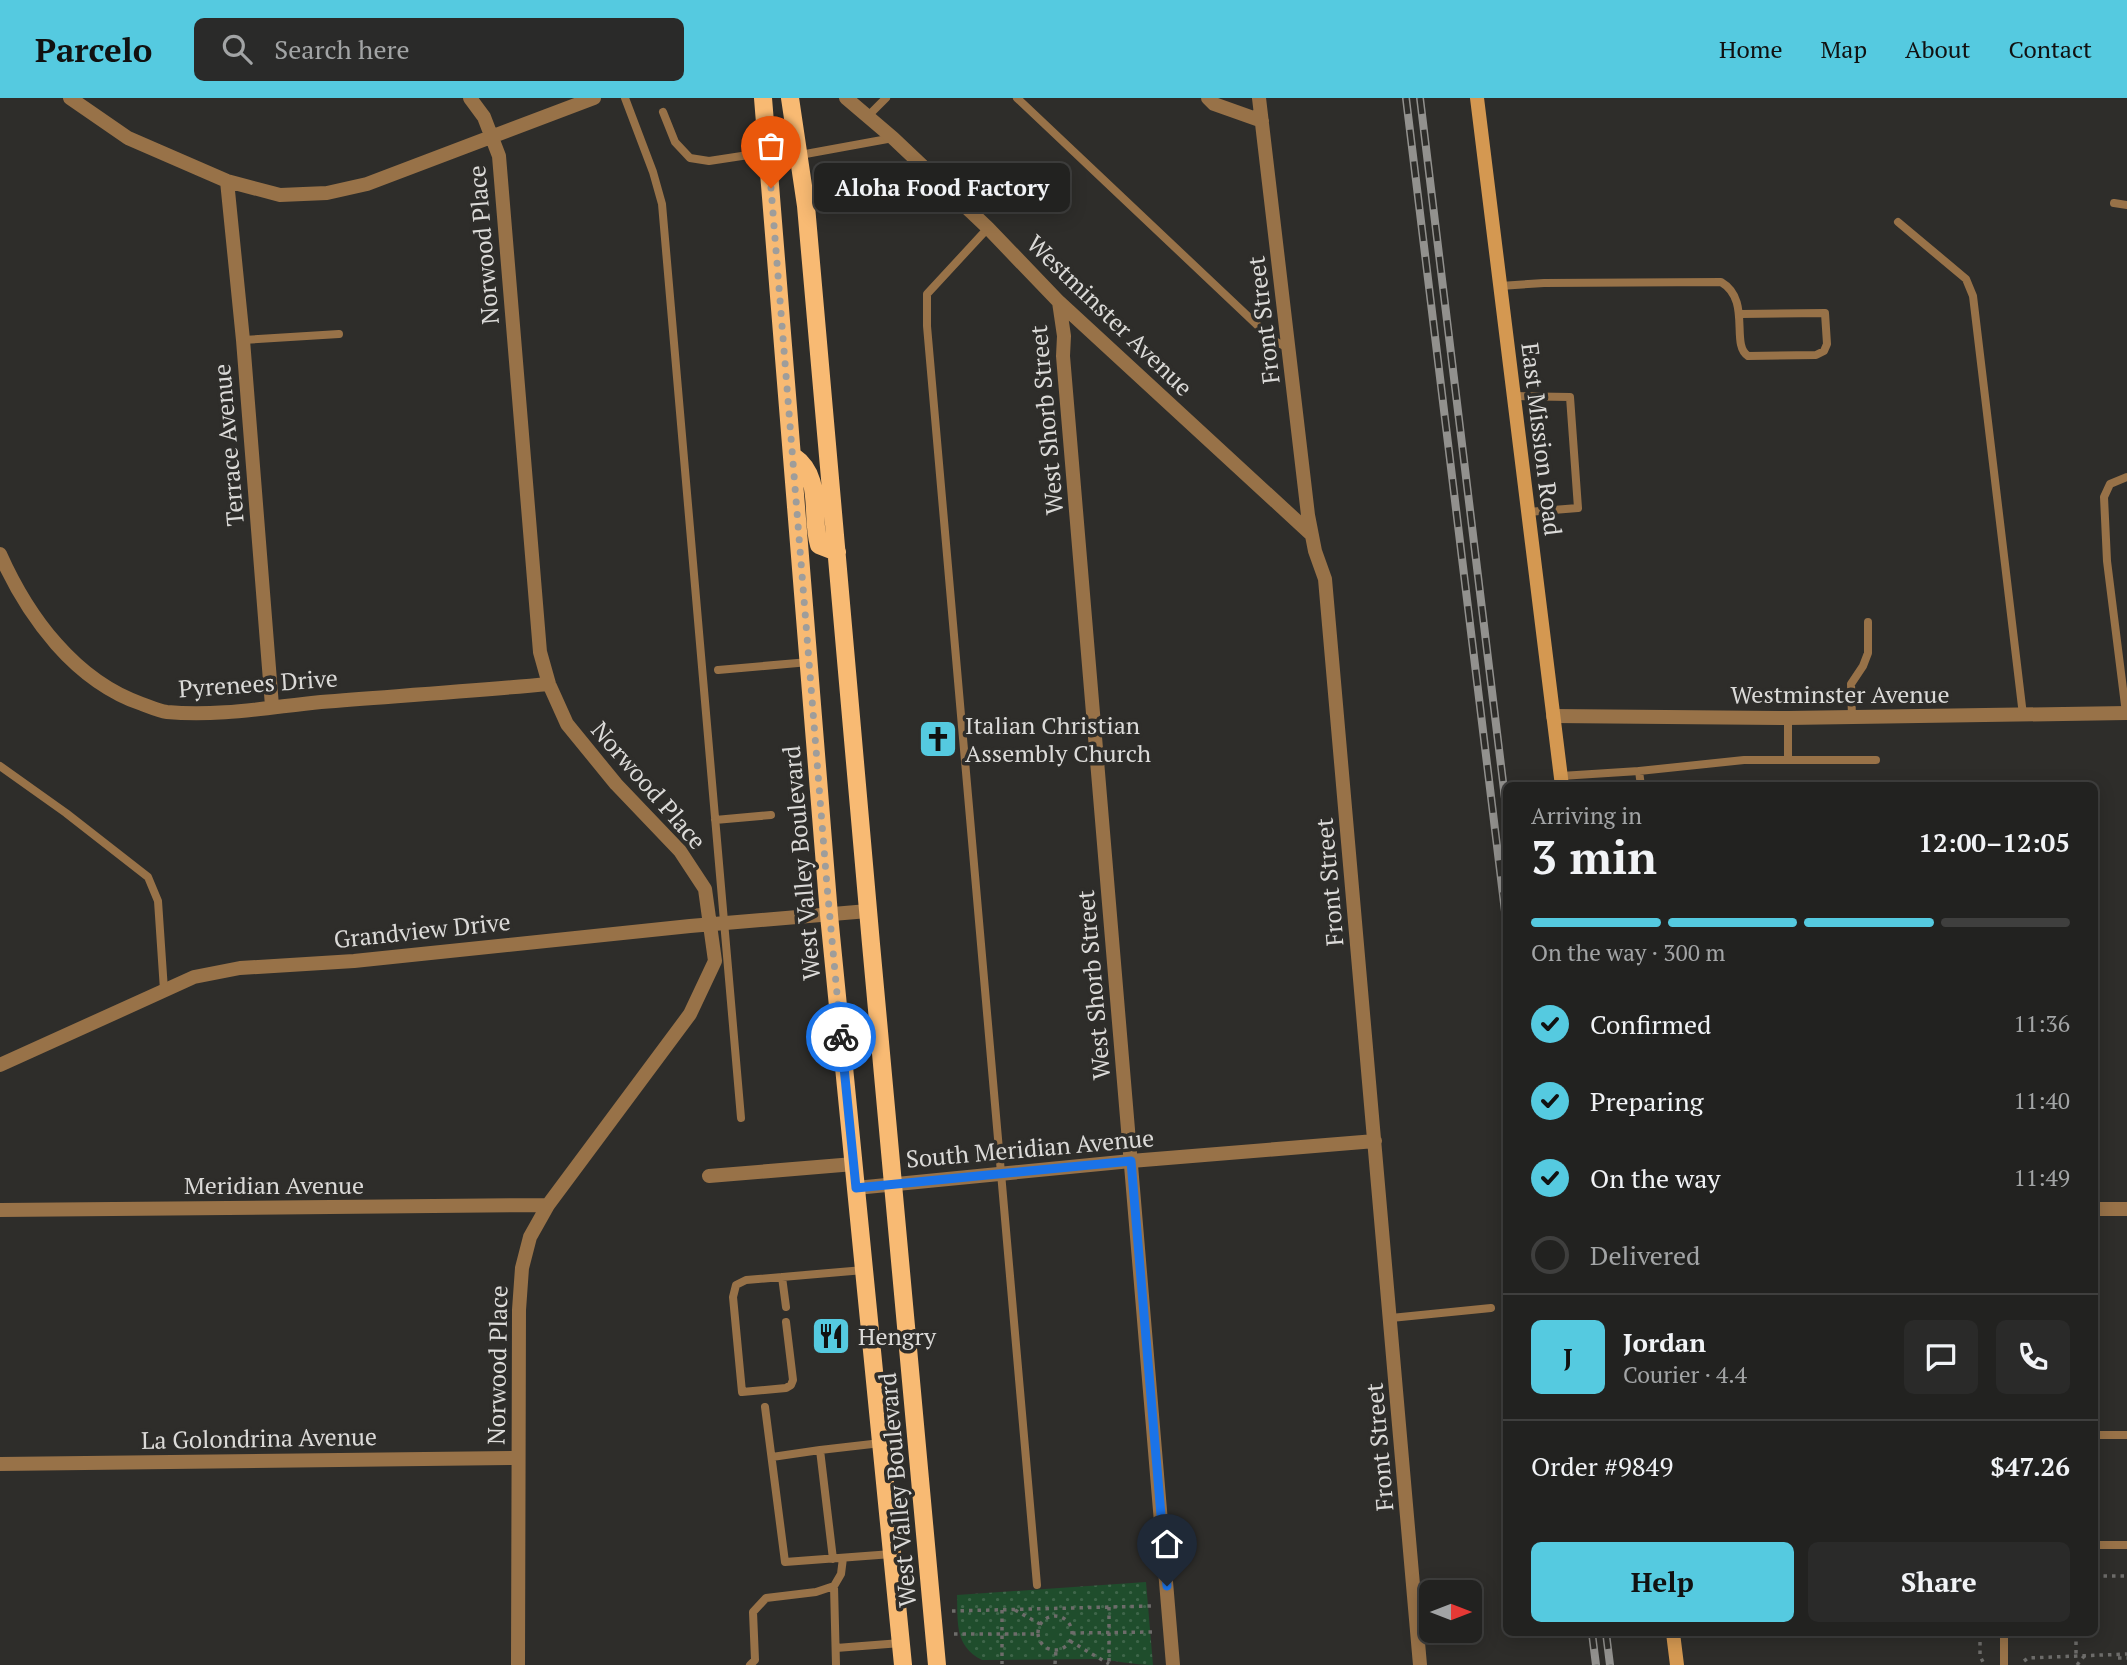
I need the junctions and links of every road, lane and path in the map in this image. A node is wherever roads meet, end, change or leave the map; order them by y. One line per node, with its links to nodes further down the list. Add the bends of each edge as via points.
1 (70, 98): 21 (street, via 128,138)
2 (470, 98): 16 (street, Norwood Place)
3 (594, 98): 16 (street)
4 (625, 98): 59 (lane, via 662,204)
5 (763, 98): 18 (main road, West Valley Boulevard)
6 (790, 98): 19 (main road, West Valley Boulevard)
7 (846, 98): 14 (street, Westminster Avenue)
8 (886, 98): 14 (lane)
9 (1017, 98): 34 (lane, via 1273,340)
10 (1208, 98): 15 (street)
11 (1259, 98): 15 (street, Front Street)
12 (1478, 98): 29 (main road, East Mission Road)
13 (663, 112): 18 (lane, via 675,142 690,158 709,161)
14 (868, 116): 17 (street, Westminster Avenue)
15 (1262, 121): 34 (street, Front Street)
16 (492, 137): 21 (street, via 367,184 327,193 280,195); 45 (street, Norwood Place, via 499,156 540,652)
17 (893, 138): 19 (lane); 20 (street, Westminster Avenue)
18 (768, 152): 36 (main road, West Valley Boulevard)
19 (800, 155): 26 (main road, West Valley Boulevard)
20 (927, 171): 22 (lane); 23 (street, Westminster Avenue)
21 (227, 181): 33 (street, Terrace Avenue)
22 (908, 192): 23 (lane, via 922,204); 26 (lane)
23 (947, 192): 28 (street, Westminster Avenue)
24 (2115, 203): 25 (lane)
25 (2127, 205)
26 (806, 206): 40 (main road, West Valley Boulevard)
27 (1898, 222): 48 (lane, via 1966,279 1973,296)
28 (988, 228): 30 (street, Westminster Avenue); 69 (lane, via 927,294 927,326)
29 (1500, 286): 31 (lane, via 1721,282 1730,287); 35 (main road, East Mission Road)
30 (1059, 302): 39 (street, Westminster Avenue); 67 (street, West Shorb Street)
31 (1741, 314): 31 (lane, via 1740,347 1748,356 1816,355 1827,344 1825,313)
32 (339, 334): 33 (lane)
33 (243, 340): 46 (street, Terrace Avenue)
34 (1290, 349): 39 (street, Front Street)
35 (1514, 396): 38 (main road, East Mission Road); 38 (lane, via 1570,397 1578,508)
36 (793, 456): 40 (main road, via 808,471 813,486 819,545); 43 (main road, West Valley Boulevard)
37 (2127, 477): 47 (lane, via 2110,484 2104,497 2107,561)
38 (1528, 512): 49 (main road, East Mission Road)
39 (1312, 535): 66 (street, Front Street, via 1325,579)
40 (837, 552): 60 (main road, West Valley Boulevard)
41 (0, 554): 46 (street, Pyrenees Drive, via 13,583 77,667 120,696 164,712 211,714)
42 (1868, 622): 50 (lane, via 1868,653 1851,684)
43 (809, 662): 44 (lane); 61 (main road, West Valley Boulevard)
44 (718, 670)
45 (549, 684): 46 (street, Pyrenees Drive); 62 (street, Norwood Place, via 567,724 591,755 680,851 705,889)
46 (272, 706)
47 (2127, 713): 48 (street, Westminster Avenue)
48 (2023, 715): 50 (street, Westminster Avenue)
49 (1553, 716): 51 (street, Westminster Avenue); 56 (main road, East Mission Road)
50 (1852, 717): 51 (street, Westminster Avenue)
51 (1788, 718): 52 (lane)
52 (1788, 760): 53 (lane); 55 (lane)
53 (1876, 760)
54 (0, 766): 63 (lane, via 148,877 158,901)
55 (1639, 771): 56 (lane); 57 (lane)
56 (1561, 781)
57 (1640, 782)
58 (771, 815): 59 (lane)
59 (715, 820): 62 (lane)
60 (868, 911): 61 (street, Grandview Drive); 71 (main road, West Valley Boulevard)
61 (829, 915): 62 (street, Grandview Drive); 68 (main road, West Valley Boulevard)
62 (717, 925): 63 (street, Grandview Drive, via 240,968 194,977); 65 (lane); 73 (street, Norwood Place, via 715,961 690,1014)
63 (164, 990): 64 (street, Grandview Drive)
64 (0, 1065)
65 (741, 1118)
66 (1375, 1141): 67 (street, South Meridian Avenue); 81 (street, Front Street)
67 (1131, 1161): 69 (street, South Meridian Avenue); 136 (street, West Shorb Street)
68 (854, 1164): 70 (street); 72 (main road, West Valley Boulevard)
69 (1002, 1174): 71 (street, South Meridian Avenue); 98 (lane)
70 (709, 1177)
71 (893, 1184): 72 (street, South Meridian Avenue); 135 (main road, West Valley Boulevard)
72 (856, 1188): 77 (main road, West Valley Boulevard)
73 (548, 1205): 76 (street, Meridian Avenue); 89 (street, Norwood Place, via 530,1237 522,1268)
74 (2098, 1209): 75 (street)
75 (2127, 1209)
76 (0, 1210)
77 (864, 1270): 78 (lane); 86 (main road, West Valley Boulevard)
78 (782, 1277): 79 (lane); 82 (lane, via 736,1285 733,1297 742,1392 791,1385)
79 (786, 1307)
80 (1491, 1308): 81 (lane)
81 (1391, 1318): 126 (street, Front Street)
82 (786, 1322)
83 (765, 1407): 88 (lane)
84 (2098, 1435): 85 (lane)
85 (2127, 1435)
86 (881, 1443): 87 (lane); 93 (main road, West Valley Boulevard)
87 (820, 1450): 88 (lane); 95 (lane)
88 (772, 1457): 95 (lane, via 785,1562)
89 (519, 1458): 90 (street, La Golondrina Avenue); 131 (street, Norwood Place)
90 (0, 1464)
91 (2098, 1545): 92 (lane)
92 (2127, 1545)
93 (892, 1554): 94 (lane); 119 (main road, West Valley Boulevard)
94 (843, 1558): 95 (lane); 99 (lane)
95 (833, 1559)
96 (2098, 1576): 97 (path)
97 (2127, 1576)
98 (1037, 1585)
99 (834, 1586): 120 (lane); 132 (lane, via 766,1598 753,1612 755,1660)
100 (1151, 1606): 101 (path)
101 (1109, 1607): 102 (path); 111 (path)
102 (1055, 1608): 103 (path); 106 (path)
103 (1013, 1609): 104 (path); 107 (path)
104 (1002, 1610): 105 (path); 113 (path)
105 (952, 1611)
106 (1054, 1616): 107 (path); 110 (path, via 1063,1618)
107 (1040, 1624): 109 (path)
108 (1153, 1632): 111 (path)
109 (1038, 1633): 113 (path); 121 (path, via 1041,1643)
110 (1072, 1633): 111 (path); 117 (path)
111 (1109, 1633): 117 (path, via 1109,1664)
112 (954, 1634): 113 (path)
113 (1002, 1634): 128 (path)
114 (1673, 1636): 137 (main road)
115 (2004, 1636): 138 (lane)
116 (2076, 1636): 124 (path)
117 (1070, 1641): 121 (path)
118 (1980, 1642): 130 (path)
119 (901, 1643): 120 (lane); 134 (main road, West Valley Boulevard)
120 (836, 1648): 133 (lane)
121 (1056, 1650): 129 (path)
122 (2085, 1655): 123 (path); 124 (path); 139 (path)
123 (2127, 1656): 125 (path)
124 (2076, 1657): 127 (path)
125 (2118, 1658)
126 (1420, 1659)
127 (2024, 1661)
128 (1002, 1664)
129 (1055, 1664)
130 (1984, 1664)
131 (518, 1665)
132 (750, 1665)
133 (836, 1665)
134 (903, 1665)
135 (937, 1665)
136 (1173, 1665)
137 (1677, 1665)
138 (2004, 1665)
139 (2077, 1665)

